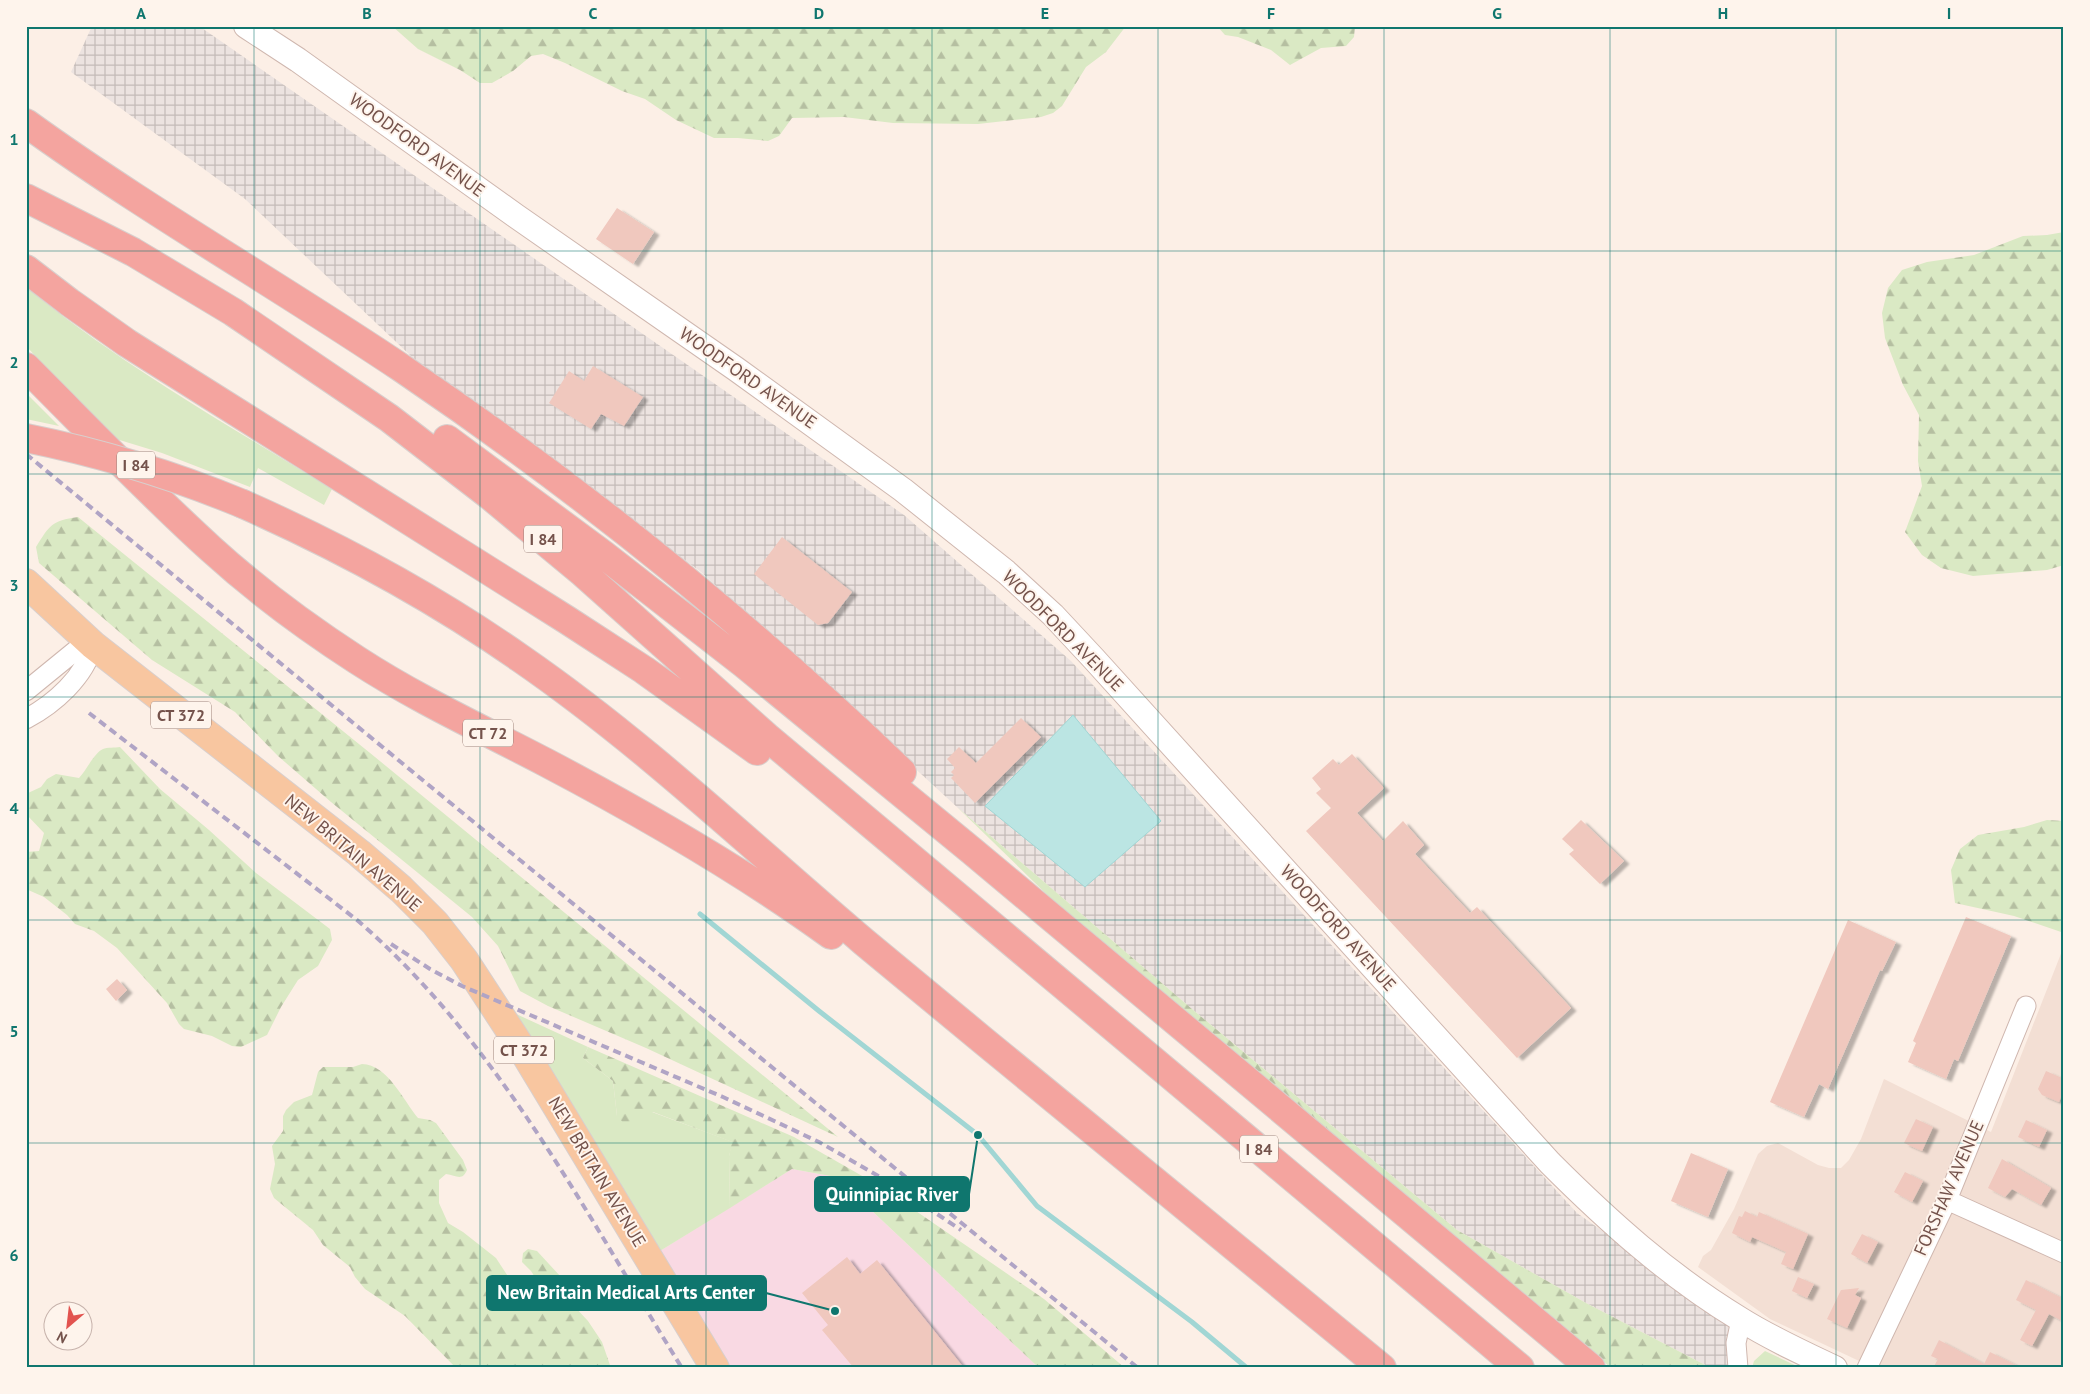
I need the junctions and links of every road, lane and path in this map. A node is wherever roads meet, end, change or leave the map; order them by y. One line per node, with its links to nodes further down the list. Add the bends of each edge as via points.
1 (246, 26): 18 (street, WOODFORD AVENUE, via 760,386 947,524 1006,572 1094,659 1596,1210 1665,1267)
2 (26, 123): 12 (highway, via 400,368 590,504 709,600 842,716)
3 (36, 202): 5 (highway, I 84, via 133,252)
4 (26, 269): 13 (highway, via 166,368 644,670 749,744 931,886)
5 (267, 334): 12 (highway, via 316,357 369,388 511,486 730,653); 13 (highway, I 84, via 389,418 533,530 767,737)
6 (26, 367): 15 (highway, CT 72, via 190,530 304,624 414,694 612,798 722,861 802,914 940,1015)
7 (26, 438): 15 (highway, I 84, bridge, via 158,472 243,504 334,547 471,625 548,678 654,763)
8 (26, 584): 9 (main road, NEW BRITAIN AVENUE / CT 372)
9 (93, 645): 10 (street, via 75,651); 11 (street, via 77,677 55,699); 19 (main road, NEW BRITAIN AVENUE / CT 372, via 359,853 435,923 464,960 524,1052)
10 (26, 691)
11 (26, 719)
12 (1021, 892): 22 (highway)
13 (998, 931): 21 (highway, I 84)
14 (2026, 1006): 16 (street, FORSHAW AVENUE)
15 (990, 1045): 20 (highway, I 84)
16 (1947, 1200): 17 (street); 25 (street, FORSHAW AVENUE)
17 (2064, 1253)
18 (1741, 1320): 23 (street, via 1736,1342); 24 (street, WOODFORD AVENUE)
19 (715, 1368)
20 (1382, 1368)
21 (1520, 1368)
22 (1590, 1368)
23 (1738, 1368)
24 (1835, 1368)
25 (1867, 1368)

